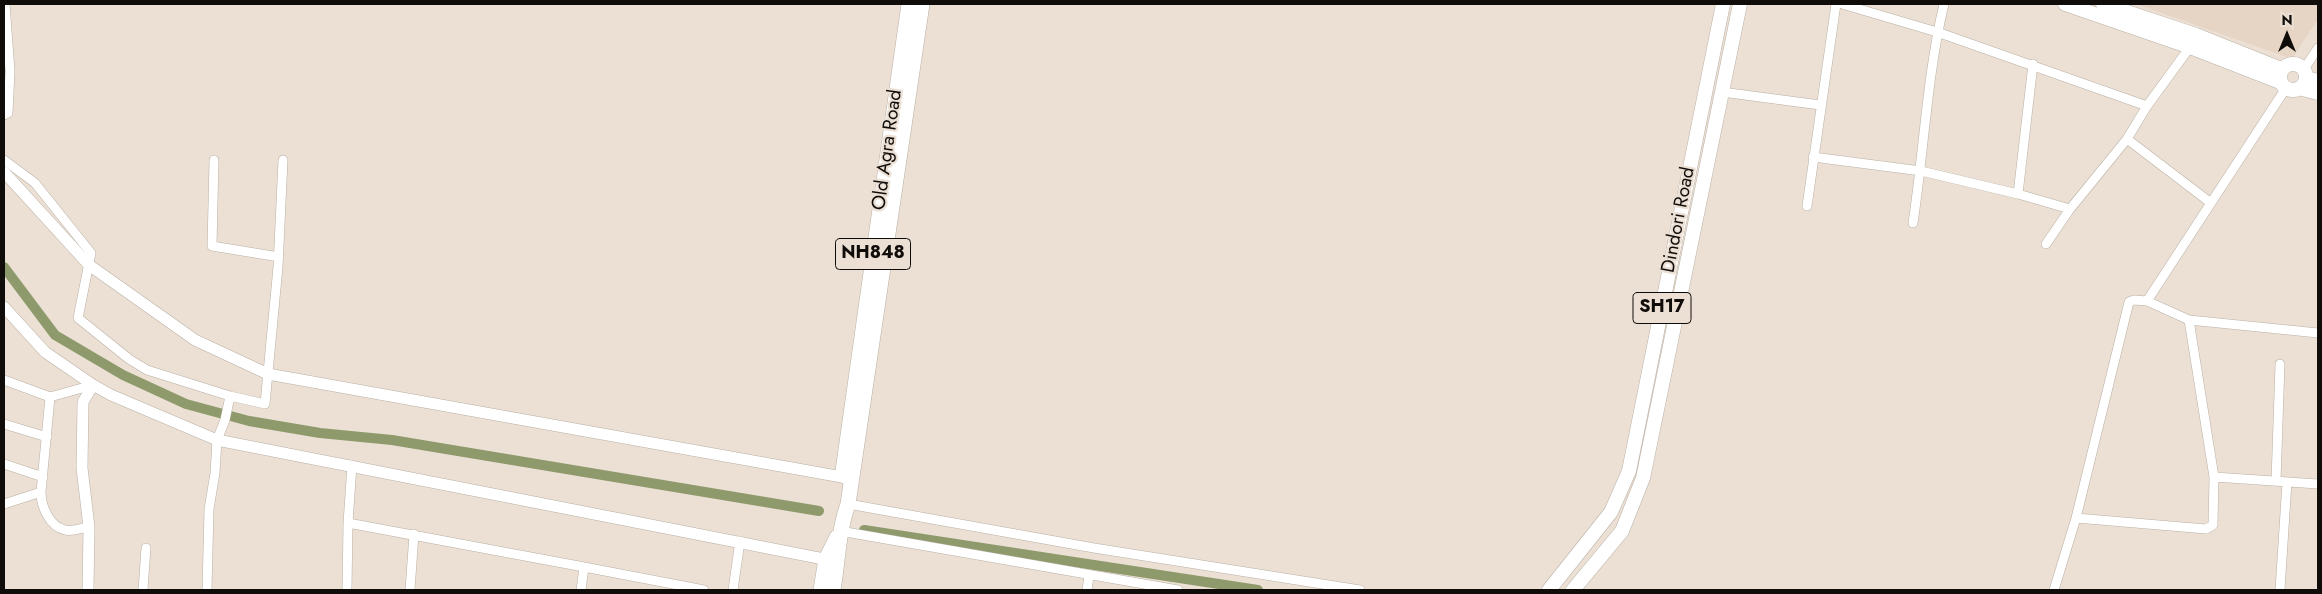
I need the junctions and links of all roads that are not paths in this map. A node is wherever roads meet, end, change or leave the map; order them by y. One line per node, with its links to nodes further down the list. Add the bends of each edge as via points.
1 (4, 4): 20 (street, via 10,70 8,113)
2 (909, 4): 53 (highway, Old Agra Road / NH848)
3 (922, 4): 53 (highway, NH848)
4 (1723, 4): 85 (main road, Dindori Road / SH17, via 1629,470 1611,512)
5 (1740, 4): 16 (main road)
6 (1836, 4): 18 (street)
7 (1842, 4): 11 (street)
8 (1944, 4): 11 (street)
9 (2065, 4): 12 (main road)
10 (2104, 4): 15 (main road, via 2196,36)
11 (1937, 32): 14 (street); 26 (street)
12 (2190, 46): 15 (main road); 19 (street)
13 (2318, 48): 15 (street)
14 (2033, 64): 19 (street); 28 (street)
15 (2296, 79): 17 (main road); 29 (street)
16 (1722, 92): 18 (street); 86 (main road, via 1643,478 1622,531)
17 (2318, 93)
18 (1820, 105): 22 (street)
19 (2147, 106): 21 (street)
20 (4, 115)
21 (2127, 139): 29 (street); 31 (street)
22 (1813, 157): 26 (street); 30 (street)
23 (4, 160): 35 (street, via 35,183 52,202 91,253)
24 (214, 160): 34 (street, via 212,246)
25 (282, 160): 34 (street)
26 (1921, 171): 28 (street); 32 (street)
27 (4, 172): 35 (street)
28 (2018, 194): 31 (street)
29 (2211, 203): 36 (street)
30 (1807, 206)
31 (2070, 209): 33 (street)
32 (1913, 223)
33 (2046, 244)
34 (278, 257): 41 (street)
35 (89, 264): 41 (street, via 195,340); 45 (street, via 78,318 146,370)
36 (2147, 301): 38 (street); 60 (street, via 2134,300 2127,306)
37 (4, 307): 43 (street, via 44,352)
38 (2189, 320): 39 (street); 52 (street)
39 (2318, 333)
40 (2280, 364): 54 (street)
41 (268, 374): 45 (street, via 265,404); 53 (street)
42 (4, 380): 44 (street)
43 (93, 385): 44 (street); 48 (street); 62 (street, via 83,402 82,468)
44 (50, 397): 47 (street)
45 (230, 400): 48 (street)
46 (4, 424): 47 (street)
47 (47, 437): 51 (street)
48 (217, 440): 50 (street); 73 (street, via 216,473 209,509)
49 (4, 464): 51 (street)
50 (352, 465): 61 (street); 65 (street)
51 (43, 477): 57 (street)
52 (2214, 477): 54 (street); 60 (street, via 2214,523 2209,529)
53 (846, 479): 59 (highway, NH848)
54 (2276, 481): 55 (street)
55 (2286, 482): 56 (street); 88 (street)
56 (2318, 484)
57 (41, 492): 58 (street); 62 (street, via 44,507 55,525 67,531)
58 (4, 504)
59 (848, 504): 63 (highway, NH848); 84 (street, via 1094,548)
60 (2076, 518): 87 (street)
61 (348, 524): 64 (street); 74 (street)
62 (88, 527): 71 (street)
63 (840, 531): 67 (highway, NH848); 69 (street)
64 (414, 534): 68 (street); 75 (street)
65 (740, 541): 67 (street); 79 (street)
66 (146, 548): 72 (street)
67 (832, 560): 80 (highway, NH848); 81 (highway, NH848)
68 (584, 566): 70 (street); 76 (street)
69 (1089, 576): 82 (street); 83 (street)
70 (650, 580): 77 (street); 78 (street)
71 (88, 590)
72 (143, 590)
73 (207, 590)
74 (346, 590)
75 (410, 590)
76 (581, 590)
77 (649, 590)
78 (704, 590)
79 (733, 590)
80 (821, 590)
81 (833, 590)
82 (1087, 590)
83 (1178, 590)
84 (1360, 590)
85 (1549, 590)
86 (1573, 590)
87 (2054, 590)
88 (2280, 590)

